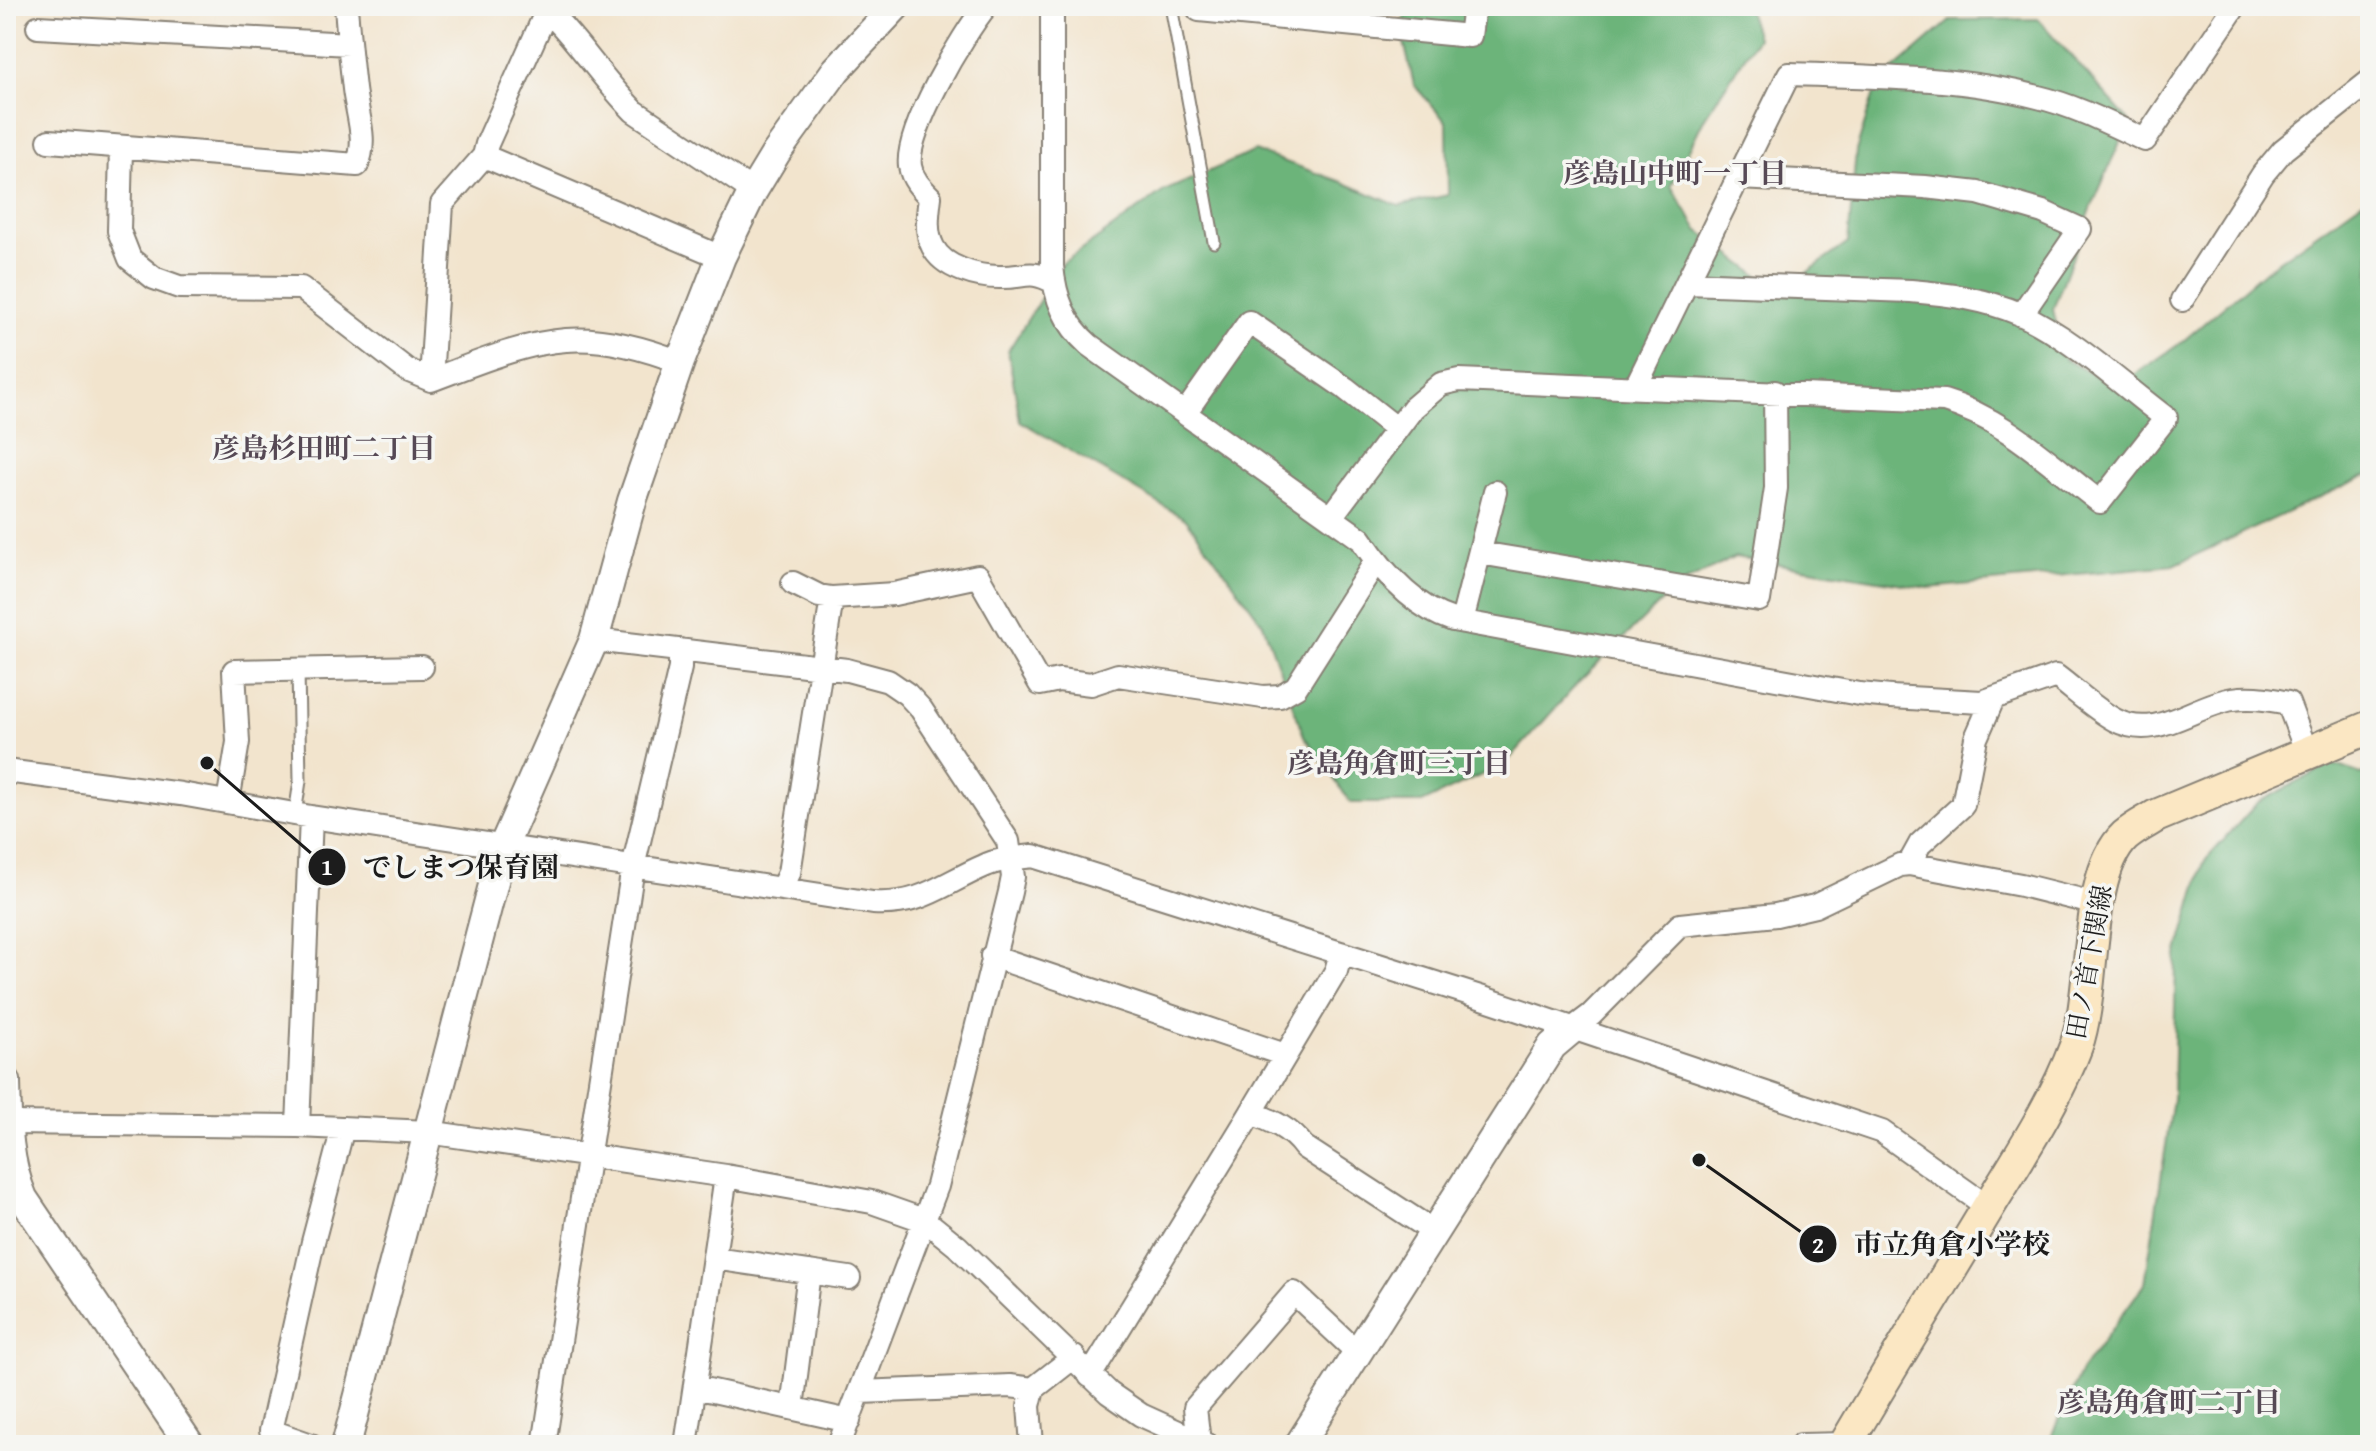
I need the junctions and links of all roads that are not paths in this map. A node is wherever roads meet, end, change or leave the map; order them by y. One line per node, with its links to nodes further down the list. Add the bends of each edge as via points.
1 (346, 6): 12 (street)
2 (896, 6): 18 (street, via 836,70)
3 (986, 6): 21 (street, via 931,98 911,152 911,170 930,197 929,234 943,258 985,277 1038,273)
4 (1052, 6): 21 (street)
5 (1171, 6): 19 (lane)
6 (1196, 6): 10 (street)
7 (1474, 6): 10 (street, via 1470,36)
8 (2235, 6): 17 (street, via 2145,140 2086,112 1996,87 1789,74)
9 (545, 8): 16 (street); 18 (street, via 634,111)
10 (1296, 13)
11 (38, 27): 12 (street)
12 (349, 44): 15 (street, via 361,122 357,165)
13 (2370, 81): 23 (street, via 2283,150)
14 (49, 141): 15 (street)
15 (121, 148): 26 (street, via 119,231 130,259 154,278 179,287 301,288 407,370)
16 (484, 156): 20 (street); 26 (street, via 442,204)
17 (1738, 178): 22 (street); 24 (street, via 1978,193 2080,229)
18 (753, 191): 20 (street)
19 (1214, 242)
20 (721, 257): 25 (street)
21 (1054, 282): 29 (street, via 1072,330)
22 (1687, 283): 24 (street, via 1937,293); 27 (street)
23 (2182, 300)
24 (2021, 315): 28 (street, via 2073,347 2166,418 2100,502 2007,430 1967,408 1918,398)
25 (680, 362): 26 (street, via 601,342 562,340); 38 (street, via 632,501)
26 (431, 380)
27 (1636, 386): 28 (street); 30 (street, via 1459,380 1427,394)
28 (1775, 392): 33 (street, via 1776,488 1759,600)
29 (1185, 413): 30 (street, via 1249,322); 32 (street)
30 (1397, 429): 32 (street)
31 (1495, 492): 33 (street)
32 (1331, 517): 34 (street, via 1361,539)
33 (1480, 553): 37 (street)
34 (1376, 561): 36 (street, via 1296,687 1271,697 1118,675 1091,684 1040,684 978,576 894,594); 37 (street, via 1436,614)
35 (793, 583): 36 (street)
36 (832, 598): 40 (street)
37 (1462, 621): 43 (street, via 1859,694 1930,701)
38 (594, 640): 39 (street); 49 (street)
39 (680, 650): 40 (street); 52 (street)
40 (821, 665): 50 (street, via 888,681 907,694 1008,841); 53 (street, via 789,873)
41 (422, 667): 42 (street)
42 (298, 669): 47 (street, via 234,671 238,742); 48 (lane)
43 (1993, 699): 45 (street, via 2056,676 2116,721 2144,728 2232,699 2268,699 2288,703); 51 (street, via 1976,738 1963,805 1920,844)
44 (2370, 727): 45 (main road, 田ノ首下関線)
45 (2307, 753): 54 (main road, 田ノ首下関線, via 2156,816 2126,835 2113,853)
46 (6, 771): 47 (street)
47 (228, 802): 48 (street)
48 (303, 816): 49 (street); 62 (street)
49 (503, 847): 52 (street); 64 (street)
50 (1012, 859): 53 (street, via 985,865 923,897 891,904); 55 (street, via 1033,856 1059,863); 56 (street, via 1010,892)
51 (1909, 864): 54 (street); 57 (street, via 1815,906 1680,925)
52 (633, 867): 53 (street); 65 (street)
53 (782, 888)
54 (2097, 904): 67 (main road, 田ノ首下関線, via 2076,1045 2030,1139)
55 (1341, 953): 57 (street); 58 (street, via 1336,971)
56 (992, 956): 58 (street); 68 (street)
57 (1571, 1030): 67 (street, via 1882,1132); 69 (street, via 1552,1046)
58 (1285, 1055): 60 (street)
59 (6, 1081): 61 (street)
60 (1251, 1113): 69 (street, via 1296,1136 1304,1147); 75 (street)
61 (6, 1122): 62 (street); 83 (street, via 12,1173 23,1198)
62 (298, 1126): 63 (street)
63 (343, 1128): 64 (street); 84 (street, via 271,1431)
64 (428, 1132): 65 (street); 85 (street)
65 (589, 1155): 66 (street); 86 (street)
66 (726, 1176): 68 (street, via 872,1202); 70 (street)
67 (1988, 1207): 82 (main road, 田ノ首下関線)
68 (926, 1221): 74 (street); 78 (street)
69 (1433, 1231): 73 (street)
70 (714, 1258): 71 (street); 76 (street)
71 (809, 1272): 72 (street); 79 (street)
72 (849, 1278)
73 (1357, 1352): 81 (street, via 1294,1293 1195,1408); 90 (street)
74 (1074, 1357): 75 (street); 77 (street)
75 (1090, 1376): 81 (street, via 1141,1415)
76 (695, 1387): 79 (street); 87 (street)
77 (1033, 1389): 78 (street); 89 (street)
78 (860, 1392): 80 (street)
79 (792, 1408): 80 (street)
80 (849, 1421): 88 (street)
81 (1203, 1443)
82 (1845, 1444): 91 (street)
83 (190, 1445)
84 (311, 1445)
85 (346, 1445)
86 (544, 1445)
87 (686, 1445)
88 (839, 1445)
89 (1032, 1445)
90 (1299, 1445)
91 (1801, 1445)

